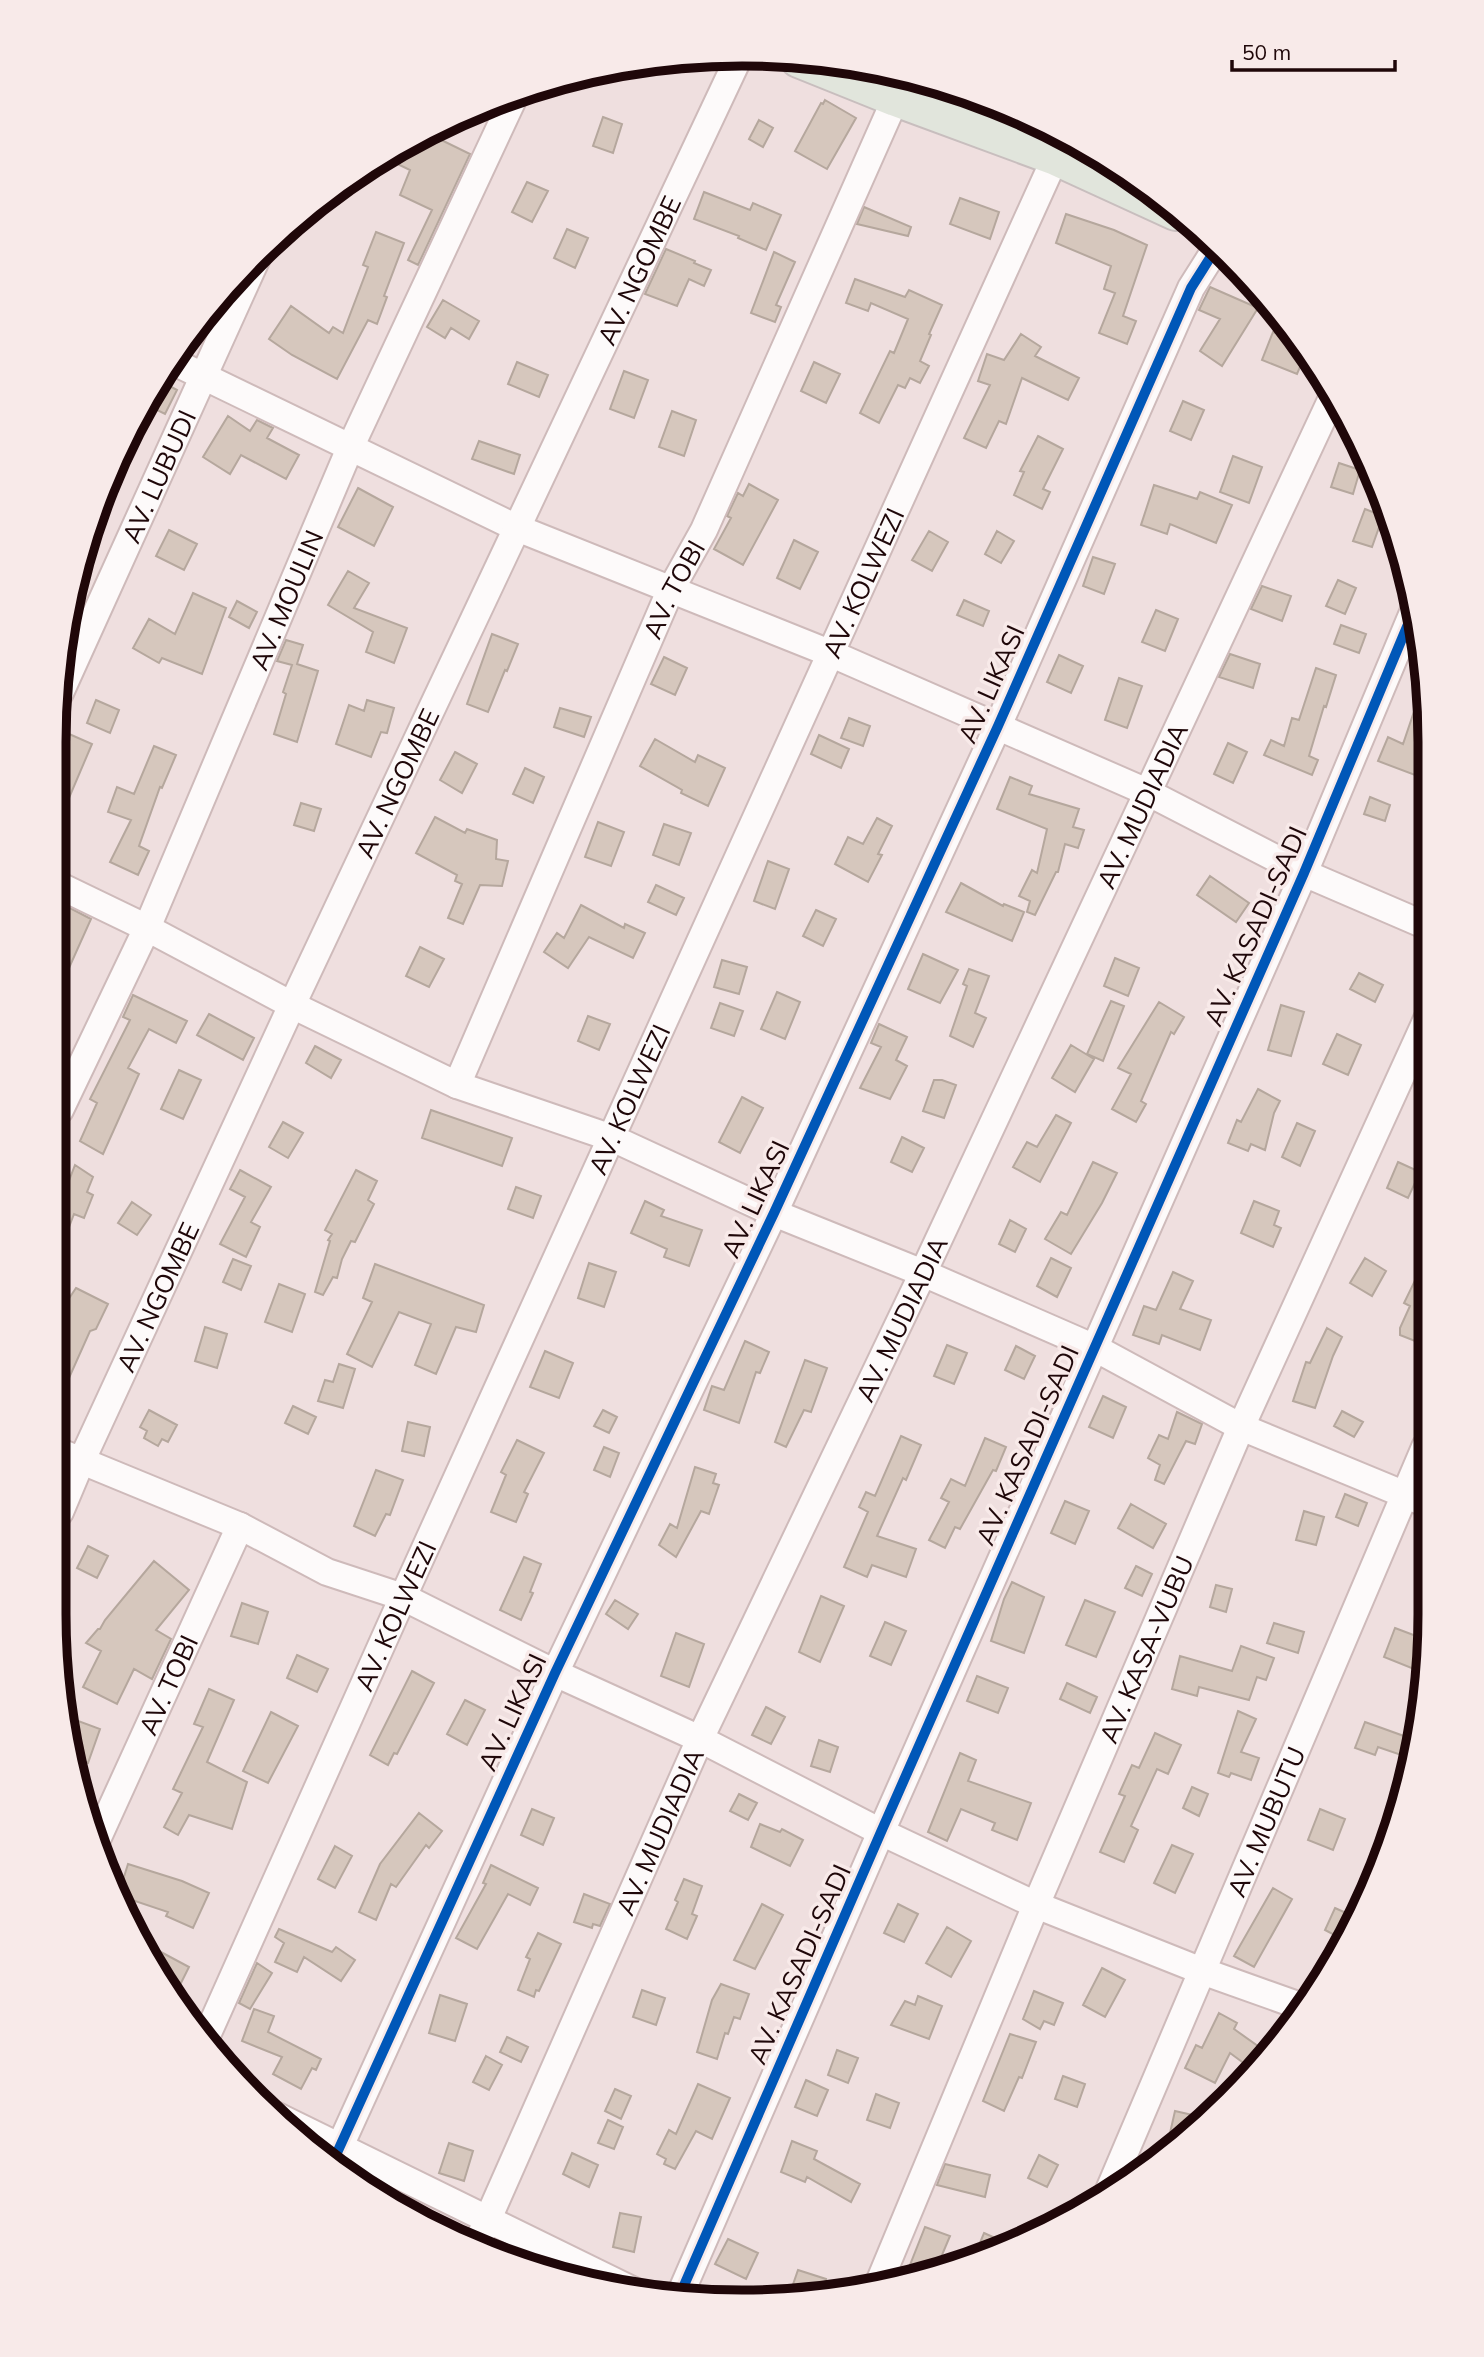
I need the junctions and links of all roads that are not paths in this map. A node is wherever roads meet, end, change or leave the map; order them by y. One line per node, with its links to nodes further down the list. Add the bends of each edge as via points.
1 (735, 66): 12 (street, AV. NGOMBE)
2 (901, 86): 4 (highway); 13 (street, AV. TOBI, via 704,530)
3 (509, 108): 11 (street, AV. MOULIN)
4 (1063, 148): 5 (highway); 15 (street, AV. KOLWEZI)
5 (1087, 162)
6 (1211, 256): 17 (street, AV. LIKASI, via 1191,288)
7 (244, 286): 9 (street, AV. LUBUDI)
8 (181, 365): 9 (street)
9 (203, 375): 11 (street); 16 (street, AV. LUBUDI)
10 (1328, 406): 18 (street, AV. MUDIADIA)
11 (350, 448): 12 (street); 22 (street, AV. MOULIN)
12 (517, 528): 13 (street); 23 (street, AV. NGOMBE)
13 (670, 591): 15 (street); 25 (street, AV. TOBI)
14 (1407, 626): 19 (street, AV. KASADI-SADI)
15 (832, 654): 17 (street); 27 (street, AV. KOLWEZI)
16 (71, 669)
17 (998, 726): 18 (street); 28 (street, AV. LIKASI)
18 (1147, 792): 19 (street); 29 (street, AV. MUDIADIA)
19 (1304, 873): 21 (street); 30 (street, AV. KASADI-SADI)
20 (66, 889): 22 (street)
21 (1418, 922)
22 (146, 928): 23 (street); 26 (street, AV. MOULIN)
23 (292, 1005): 25 (street); 32 (street, AV. NGOMBE)
24 (1418, 1039): 31 (street, AV. KASA-VUBU)
25 (457, 1085): 27 (street)
26 (66, 1097)
27 (612, 1138): 28 (street); 36 (street, AV. KOLWEZI)
28 (774, 1213): 29 (street); 37 (street, AV. LIKASI)
29 (923, 1273): 30 (street); 38 (street, AV. MUDIADIA)
30 (1095, 1348): 31 (street); 40 (street, AV. KASADI-SADI)
31 (1241, 1427): 34 (street); 41 (street, AV. KASA-VUBU)
32 (71, 1457): 33 (street, AV. NGOMBE); 35 (street)
33 (66, 1482)
34 (1415, 1498): 42 (street, AV. MUBUTU)
35 (240, 1526): 36 (street, via 327,1572); 39 (street, AV. TOBI)
36 (403, 1597): 37 (street); 44 (street, AV. KOLWEZI)
37 (555, 1673): 38 (street); 45 (street, AV. LIKASI)
38 (700, 1739): 40 (street); 48 (street, AV. MUDIADIA)
39 (101, 1830)
40 (881, 1832): 41 (street); 52 (street, AV. KASADI-SADI)
41 (1036, 1905): 42 (street); 50 (street, AV. KASA-VUBU)
42 (1202, 1971): 43 (street); 47 (street, AV. MUBUTU)
43 (1294, 2004)
44 (209, 2030)
45 (336, 2155)
46 (345, 2161): 48 (street)
47 (1114, 2179)
48 (488, 2218): 49 (street, AV. MUDIADIA); 51 (street)
49 (480, 2237)
50 (882, 2276)
51 (606, 2277)
52 (682, 2288)

